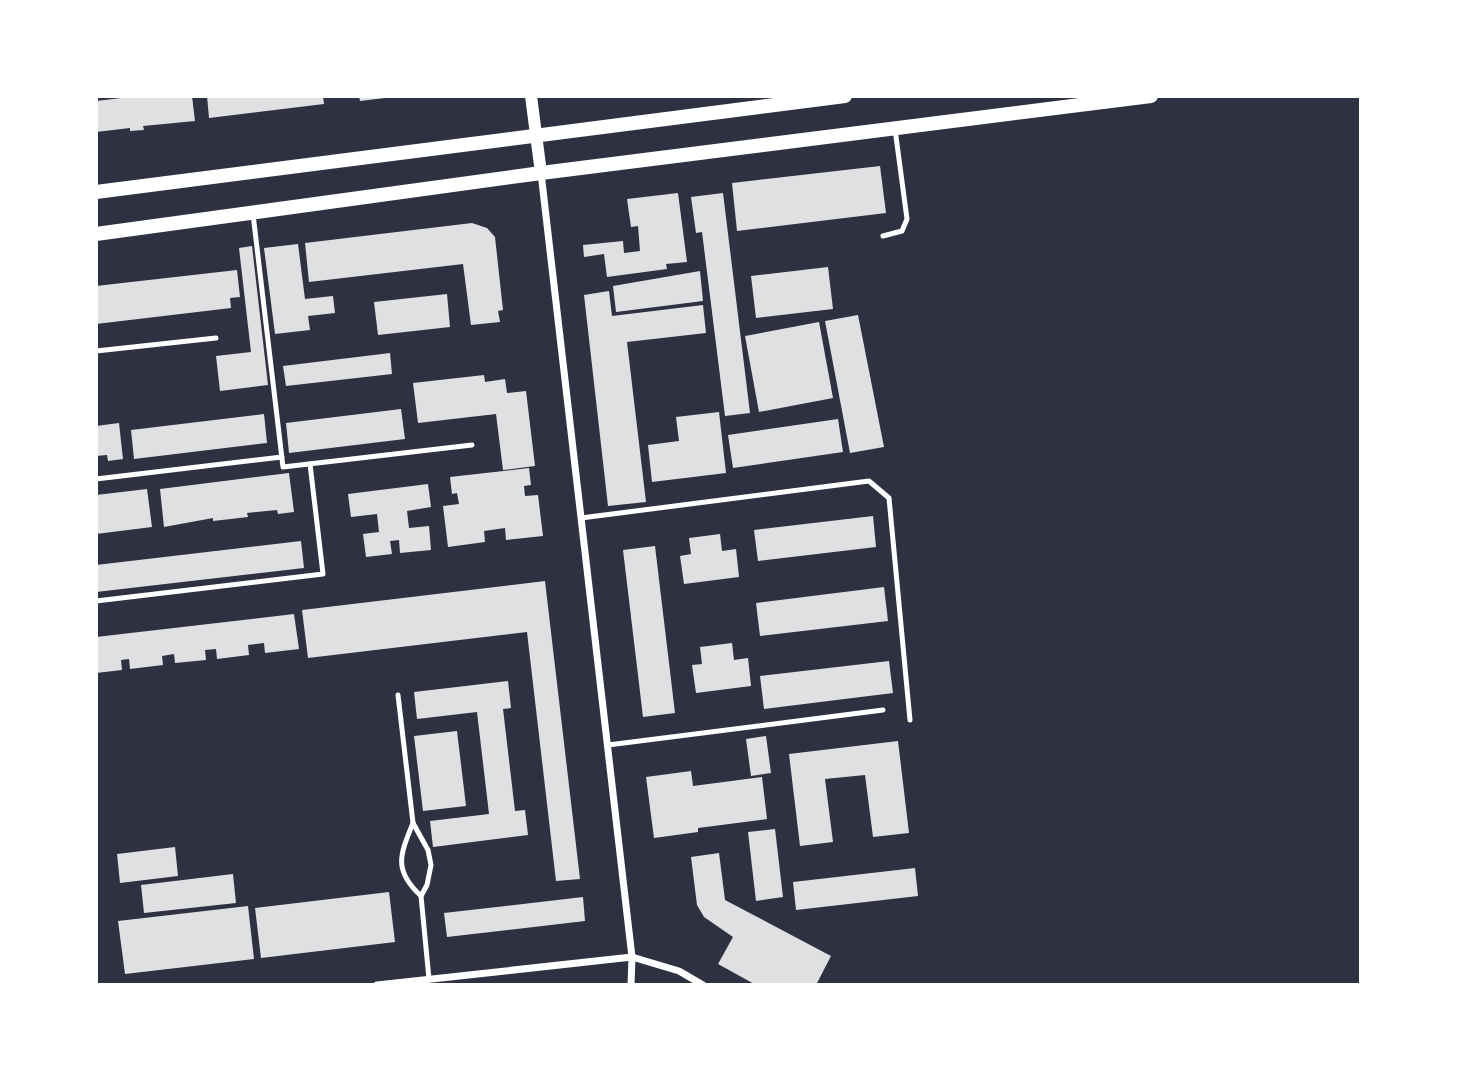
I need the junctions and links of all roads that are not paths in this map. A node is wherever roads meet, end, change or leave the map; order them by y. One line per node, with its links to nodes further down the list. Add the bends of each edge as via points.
1 (531, 96): 5 (street)
2 (845, 96): 5 (main road)
3 (1151, 96): 4 (main road)
4 (895, 129): 6 (main road); 10 (lane, via 906,219 902,231)
5 (536, 135): 6 (street); 7 (main road)
6 (541, 173): 8 (main road); 17 (street)
7 (96, 192)
8 (253, 214): 9 (main road); 14 (lane)
9 (96, 234)
10 (883, 236)
11 (216, 338): 12 (lane)
12 (96, 351)
13 (472, 445): 15 (lane)
14 (282, 457): 15 (lane, via 283,467); 16 (lane)
15 (310, 464): 18 (lane, via 323,574)
16 (96, 479)
17 (581, 518): 21 (lane, via 869,481 889,498); 22 (street)
18 (96, 601)
19 (398, 695): 23 (lane)
20 (883, 710): 22 (lane)
21 (910, 720)
22 (608, 745): 25 (street)
23 (413, 823): 24 (lane, via 428,850 430,865); 24 (lane, via 401,866 409,885)
24 (421, 896): 26 (lane)
25 (632, 957): 26 (street); 28 (street); 29 (street, via 680,971)
26 (429, 979): 27 (street)
27 (377, 985)
28 (631, 985)
29 (704, 985)

